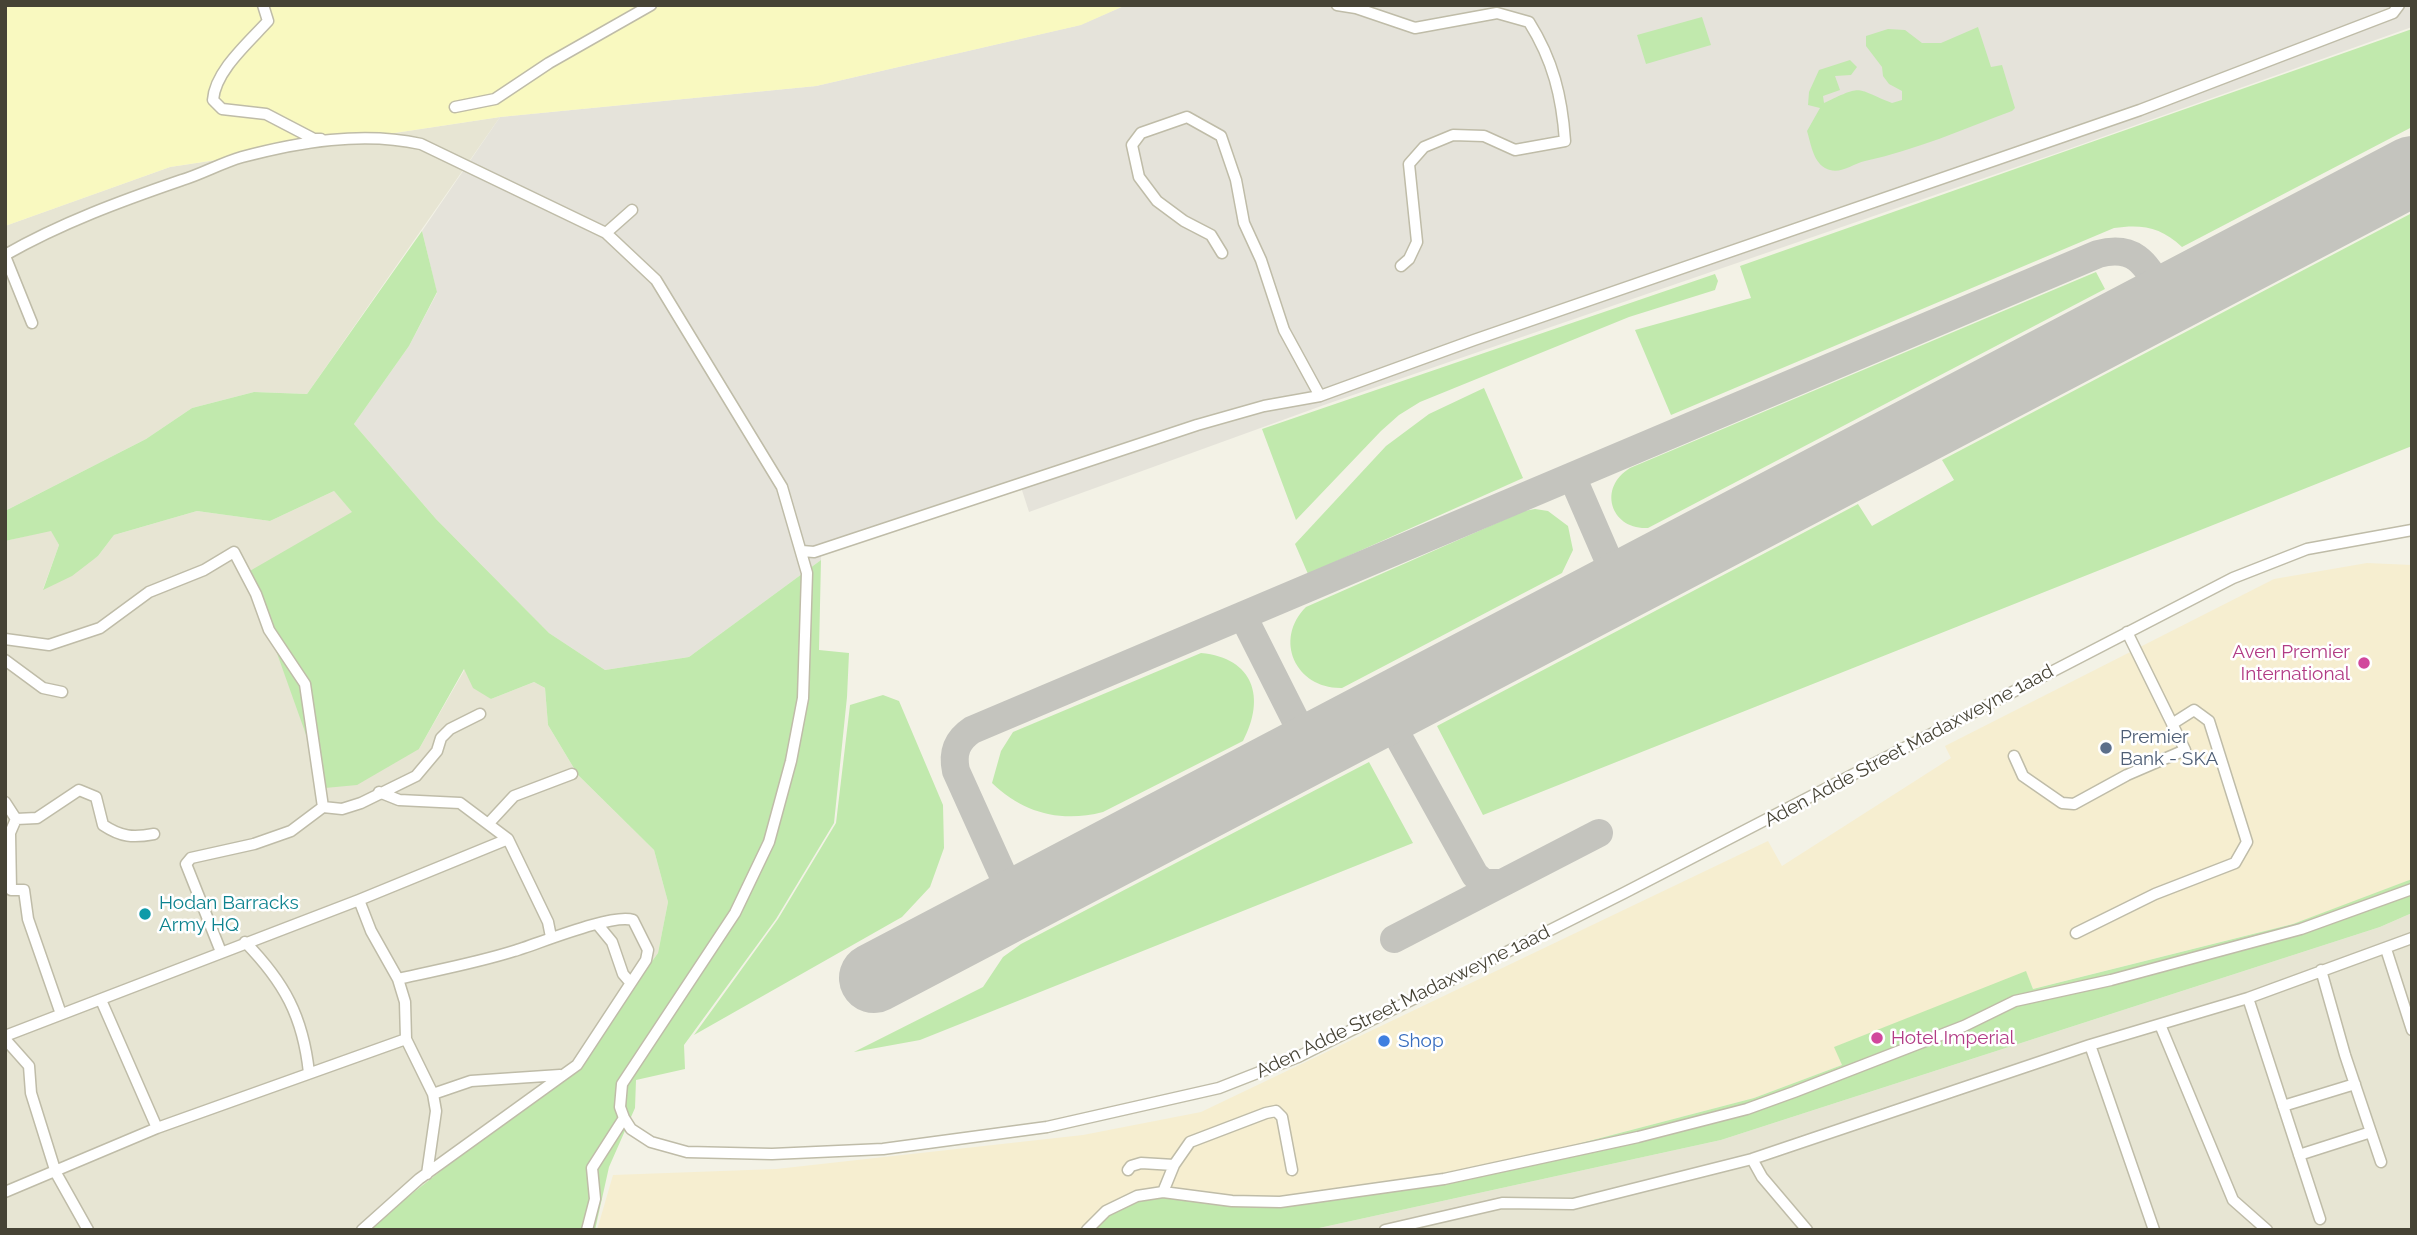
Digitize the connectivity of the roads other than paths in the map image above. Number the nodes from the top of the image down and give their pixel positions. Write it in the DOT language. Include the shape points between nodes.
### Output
graph roads {
  1 [pos="263,5"];
  2 [pos="651,5"];
  3 [pos="1337,5"];
  4 [pos="2399,5"];
  5 [pos="455,107"];
  6 [pos="331,140"];
  7 [pos="632,210"];
  8 [pos="606,233"];
  9 [pos="1222,253"];
  10 [pos="5,255"];
  11 [pos="1401,266"];
  12 [pos="32,323"];
  13 [pos="1320,396"];
  14 [pos="2412,530"];
  15 [pos="802,551"];
  16 [pos="2127,632"];
  17 [pos="5,639"];
  18 [pos="5,660"];
  19 [pos="62,692"];
  20 [pos="480,713"];
  21 [pos="2172,724"];
  22 [pos="2014,756"];
  23 [pos="572,774"];
  24 [pos="379,792"];
  25 [pos="5,802"];
  26 [pos="323,807"];
  27 [pos="16,819"];
  28 [pos="489,823"];
  29 [pos="154,834"];
  30 [pos="508,839"];
  31 [pos="2412,888"];
  32 [pos="359,901"];
  33 [pos="598,925"];
  34 [pos="2076,933"];
  35 [pos="551,937"];
  36 [pos="2412,938"];
  37 [pos="245,942"];
  38 [pos="2386,949"];
  39 [pos="221,952"];
  40 [pos="2321,970"];
  41 [pos="398,979"];
  42 [pos="629,981"];
  43 [pos="2248,998"];
  44 [pos="101,1000"];
  45 [pos="61,1014"];
  46 [pos="2161,1027"];
  47 [pos="2412,1030"];
  48 [pos="5,1037"];
  49 [pos="406,1039"];
  50 [pos="2090,1045"];
  51 [pos="309,1073"];
  52 [pos="560,1075"];
  53 [pos="2355,1083"];
  54 [pos="433,1094"];
  55 [pos="2283,1106"];
  56 [pos="624,1118"];
  57 [pos="157,1128"];
  58 [pos="2371,1132"];
  59 [pos="2299,1155"];
  60 [pos="1752,1159"];
  61 [pos="2381,1161"];
  62 [pos="1174,1165"];
  63 [pos="1128,1170"];
  64 [pos="1292,1170"];
  65 [pos="56,1173"];
  66 [pos="427,1174"];
  67 [pos="5,1192"];
  68 [pos="1163,1192"];
  69 [pos="2320,1219"];
  70 [pos="88,1230"];
  71 [pos="362,1230"];
  72 [pos="587,1230"];
  73 [pos="1087,1230"];
  74 [pos="1385,1230"];
  75 [pos="1807,1230"];
  76 [pos="2154,1230"];
  77 [pos="2267,1230"];
  1 -- 6 [label="street" via="268,21 220,78 213,100 222,109 266,114 314,139"];
  2 -- 5 [label="street" via="495,99"];
  3 -- 11 [label="street" via="1415,28 1497,13 1529,22 1545,48 1562,99 1565,141 1515,150 1483,136 1453,135 1424,147 1409,164 1417,242"];
  4 -- 13 [label="street" via="2393,13 2140,110"];
  6 -- 8 [label="street" via="388,137 421,144"];
  6 -- 10 [label="street" via="240,158 136,195"];
  7 -- 8 [label="street"];
  8 -- 15 [label="street" via="656,280 724,389 782,487"];
  9 -- 13 [label="street" via="1211,235 1157,201 1139,177 1132,145 1141,133 1187,117 1221,136 1244,223 1284,330"];
  10 -- 12 [label="street"];
  13 -- 15 [label="street" via="1197,425 826,549"];
  14 -- 16 [label="street, Aden Adde Street Madaxweyne 1aad" via="2342,541 2270,561"];
  15 -- 56 [label="street" via="807,573 803,698 792,761 769,842 735,913 628,1071 620,1094"];
  16 -- 21 [label="street"];
  16 -- 56 [label="street, Aden Adde Street Madaxweyne 1aad" via="1349,1032 1219,1088 1047,1127 883,1150 687,1152 641,1137"];
  17 -- 26 [label="street" via="49,645 100,628 149,592 204,570 234,552 269,629 305,684"];
  18 -- 19 [label="street" via="43,688"];
  20 -- 24 [label="street" via="450,729 416,776"];
  21 -- 22 [label="street" via="2185,750 2127,775 2078,804 2062,803 2023,776"];
  21 -- 34 [label="street" via="2194,710 2209,721 2247,842 2235,863 2155,894"];
  23 -- 28 [label="street" via="514,796"];
  24 -- 26 [label="street" via="342,809"];
  24 -- 28 [label="street" via="399,800 460,803"];
  25 -- 27 [label="street"];
  26 -- 39 [label="street" via="291,831 191,858 186,864"];
  27 -- 29 [label="street" via="37,818 79,790 96,796 103,825 113,832 134,838"];
  27 -- 45 [label="street" via="10,833 11,890 24,890 28,919"];
  28 -- 30 [label="street"];
  30 -- 32 [label="street"];
  30 -- 35 [label="street"];
  31 -- 68 [label="street" via="2301,929 2111,980 2015,1000 1964,1026 1794,1093 1638,1137 1444,1179 1280,1202"];
  32 -- 37 [label="street"];
  32 -- 41 [label="street"];
  33 -- 35 [label="street"];
  33 -- 42 [label="street" via="612,942"];
  33 -- 42 [label="street" via="633,920 645,939 646,960"];
  35 -- 41 [label="street" via="517,951"];
  36 -- 38 [label="street"];
  37 -- 39 [label="street"];
  37 -- 51 [label="street" via="274,972 290,1000 307,1049"];
  38 -- 40 [label="street"];
  38 -- 47 [label="street"];
  39 -- 44 [label="street"];
  40 -- 43 [label="street"];
  40 -- 53 [label="street"];
  41 -- 49 [label="street" via="405,1002"];
  42 -- 52 [label="street" via="576,1065"];
  43 -- 46 [label="street"];
  43 -- 55 [label="street"];
  44 -- 45 [label="street"];
  44 -- 57 [label="street"];
  45 -- 48 [label="street"];
  46 -- 50 [label="street"];
  46 -- 77 [label="street" via="2234,1200"];
  48 -- 65 [label="street" via="29,1066 31,1093"];
  49 -- 51 [label="street"];
  49 -- 54 [label="street"];
  50 -- 60 [label="street"];
  50 -- 76 [label="street"];
  51 -- 57 [label="street"];
  52 -- 54 [label="street" via="471,1081"];
  52 -- 66 [label="street"];
  53 -- 55 [label="street"];
  53 -- 58 [label="street"];
  54 -- 66 [label="street" via="436,1111"];
  55 -- 59 [label="street"];
  56 -- 72 [label="street" via="592,1168 596,1199"];
  57 -- 65 [label="street"];
  58 -- 59 [label="street"];
  58 -- 61 [label="street"];
  59 -- 69 [label="street"];
  60 -- 74 [label="street" via="1573,1204 1502,1203"];
  60 -- 75 [label="street"];
  62 -- 63 [label="street" via="1141,1163"];
  62 -- 64 [label="street" via="1190,1142 1276,1111 1282,1117"];
  62 -- 68 [label="street"];
  65 -- 67 [label="street"];
  65 -- 70 [label="street"];
  66 -- 71 [label="street"];
  68 -- 73 [label="street" via="1138,1196 1106,1210"];
}
